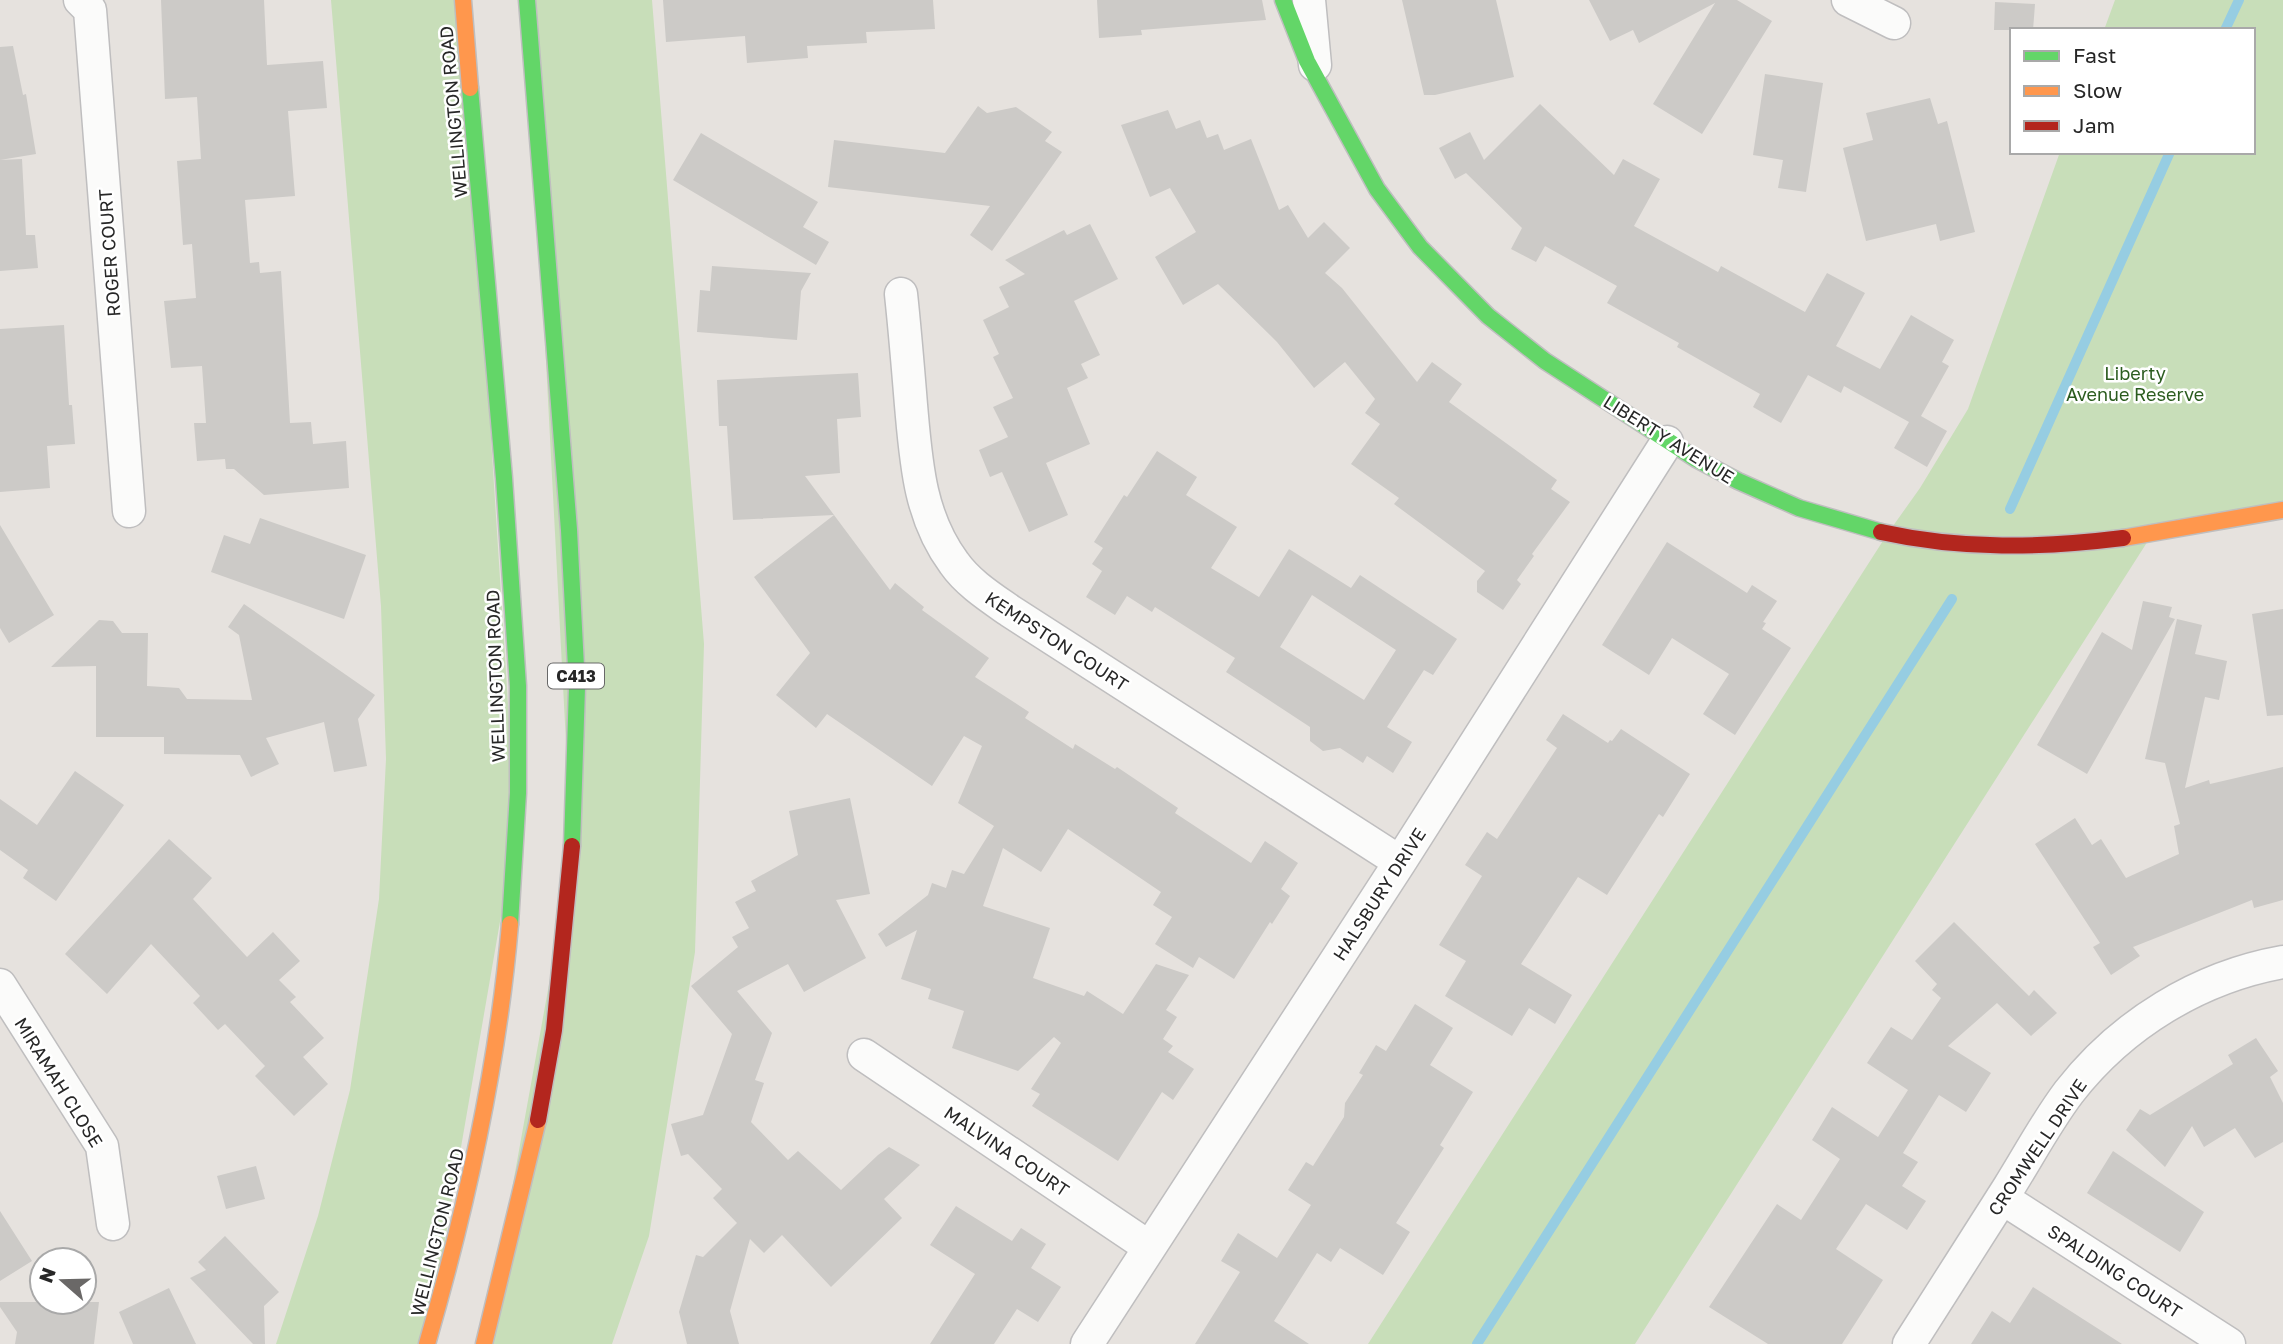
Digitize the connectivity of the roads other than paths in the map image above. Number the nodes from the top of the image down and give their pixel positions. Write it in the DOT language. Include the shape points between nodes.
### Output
graph roads {
  1 [pos="80,0"];
  2 [pos="463,0"];
  3 [pos="527,0"];
  4 [pos="1283,0"];
  5 [pos="1309,0"];
  6 [pos="1848,0"];
  7 [pos="1894,23"];
  8 [pos="1317,81"];
  9 [pos="901,293"];
  10 [pos="1667,442"];
  11 [pos="2283,510"];
  12 [pos="129,511"];
  13 [pos="1400,862"];
  14 [pos="2283,962"];
  15 [pos="0,985"];
  16 [pos="864,1055"];
  17 [pos="2002,1198"];
  18 [pos="113,1224"];
  19 [pos="1149,1247"];
  20 [pos="427,1344"];
  21 [pos="484,1344"];
  22 [pos="1087,1344"];
  23 [pos="1909,1344"];
  24 [pos="2229,1344"];
  1 -- 12 [label="street, ROGER COURT" via="90,10"];
  2 -- 20 [label="main road, WELLINGTON ROAD" via="505,477 519,712 517,816 510,944 495,1063 470,1194"];
  3 -- 21 [label="main road, C413" via="569,530 577,687 572,844 552,1043 533,1147"];
  4 -- 8 [label="main road, LIBERTY AVENUE"];
  5 -- 8 [label="street, LIBERTY AVENUE"];
  6 -- 7 [label="street"];
  8 -- 10 [label="main road, LIBERTY AVENUE" via="1378,189 1455,285 1507,333"];
  9 -- 13 [label="street, KEMPSTON COURT" via="918,473 937,537 955,565 1010,611"];
  10 -- 11 [label="main road, LIBERTY AVENUE" via="1748,487 1822,515 1888,533 1965,545 2097,543"];
  10 -- 13 [label="street, HALSBURY DRIVE"];
  13 -- 19 [label="street, HALSBURY DRIVE"];
  14 -- 17 [label="street, CROMWELL DRIVE" via="2232,974 2199,988 2120,1038 2069,1093"];
  15 -- 18 [label="street, MIRAMAH CLOSE" via="102,1146"];
  16 -- 19 [label="street, MALVINA COURT"];
  17 -- 23 [label="street, CROMWELL DRIVE"];
  17 -- 24 [label="street, SPALDING COURT"];
  19 -- 22 [label="street, HALSBURY DRIVE"];
}
